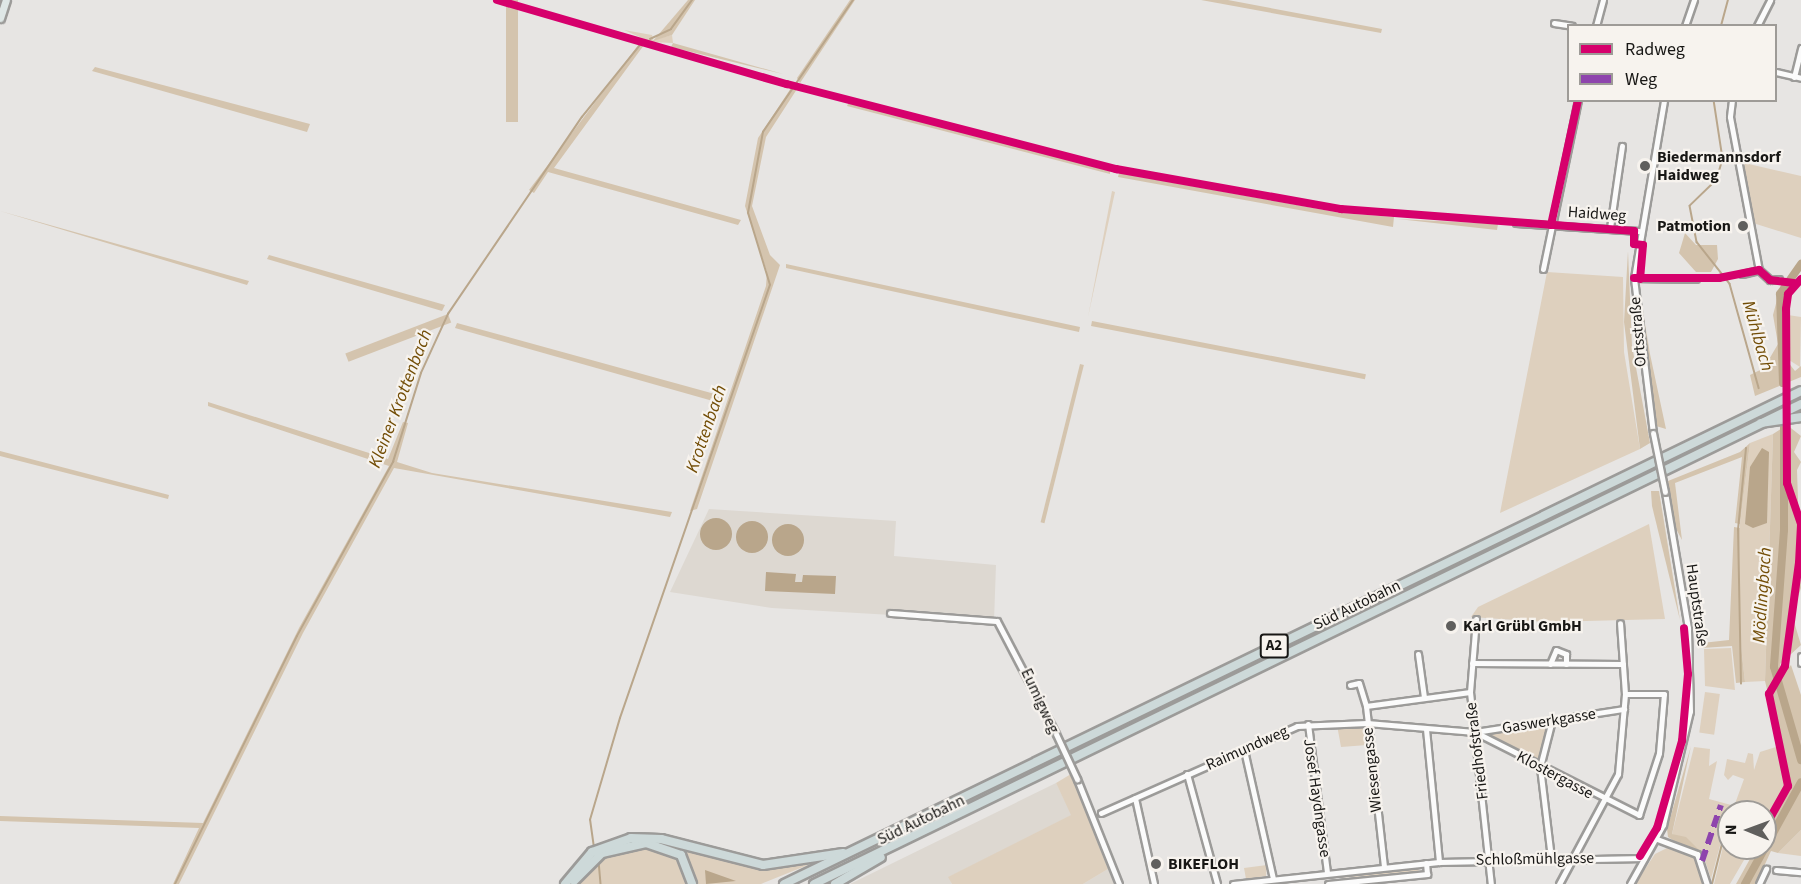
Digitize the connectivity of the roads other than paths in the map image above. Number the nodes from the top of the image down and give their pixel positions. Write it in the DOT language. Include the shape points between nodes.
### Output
graph roads {
  1 [pos="6,0"];
  2 [pos="1603,0"];
  3 [pos="1694,0"];
  4 [pos="1770,0"];
  5 [pos="0,18"];
  6 [pos="1554,23"];
  7 [pos="1597,24"];
  8 [pos="1686,24"];
  9 [pos="1758,24"];
  10 [pos="1567,25"];
  11 [pos="1801,48"];
  12 [pos="1777,72"];
  13 [pos="1798,77"];
  14 [pos="1578,102"];
  15 [pos="1664,102"];
  16 [pos="1732,102"];
  17 [pos="1622,146"];
  18 [pos="1516,223"];
  19 [pos="1551,225"];
  20 [pos="1610,228"];
  21 [pos="1639,231"];
  22 [pos="1543,269"];
  23 [pos="1759,270"];
  24 [pos="1742,274"];
  25 [pos="1634,278"];
  26 [pos="1696,279"];
  27 [pos="1779,279"];
  28 [pos="1801,391"];
  29 [pos="1801,405"];
  30 [pos="1801,417"];
  31 [pos="1760,423"];
  32 [pos="1665,492"];
  33 [pos="890,613"];
  34 [pos="1476,619"];
  35 [pos="1620,623"];
  36 [pos="1417,655"];
  37 [pos="1801,656"];
  38 [pos="1472,663"];
  39 [pos="1801,663"];
  40 [pos="1550,664"];
  41 [pos="1566,664"];
  42 [pos="1623,664"];
  43 [pos="1350,685"];
  44 [pos="1470,692"];
  45 [pos="1625,694"];
  46 [pos="1424,697"];
  47 [pos="1366,706"];
  48 [pos="1624,709"];
  49 [pos="1552,720"];
  50 [pos="1367,723"];
  51 [pos="1308,724"];
  52 [pos="1426,729"];
  53 [pos="1475,732"];
  54 [pos="1244,750"];
  55 [pos="1540,767"];
  56 [pos="1187,774"];
  57 [pos="1136,798"];
  58 [pos="1605,800"];
  59 [pos="1101,813"];
  60 [pos="1657,839"];
  61 [pos="897,846"];
  62 [pos="861,849"];
  63 [pos="601,851"];
  64 [pos="1551,858"];
  65 [pos="1573,858"];
  66 [pos="1644,858"];
  67 [pos="588,860"];
  68 [pos="1490,860"];
  69 [pos="1439,862"];
  70 [pos="1426,863"];
  71 [pos="1384,867"];
  72 [pos="1766,869"];
  73 [pos="1776,870"];
  74 [pos="1327,872"];
  75 [pos="1801,872"];
  76 [pos="1280,876"];
  77 [pos="1273,879"];
  78 [pos="565,884"];
  79 [pos="572,884"];
  80 [pos="692,884"];
  81 [pos="784,884"];
  82 [pos="814,884"];
  83 [pos="835,884"];
  84 [pos="1119,884"];
  85 [pos="1154,884"];
  86 [pos="1217,884"];
  87 [pos="1233,884"];
  88 [pos="1281,884"];
  89 [pos="1328,884"];
  90 [pos="1491,884"];
  91 [pos="1559,884"];
  92 [pos="1630,884"];
  93 [pos="1707,884"];
  94 [pos="1760,884"];
  1 -- 5 [label="main road"];
  2 -- 7 [label="street"];
  3 -- 8 [label="street"];
  4 -- 9 [label="street"];
  6 -- 10 [label="street"];
  11 -- 13 [label="street"];
  12 -- 13 [label="street"];
  14 -- 19 [label="street"];
  15 -- 21 [label="street, Ortsstraße"];
  16 -- 23 [label="street" via="1730,117"];
  17 -- 20 [label="street"];
  18 -- 19 [label="street, Haidweg"];
  19 -- 20 [label="street, Haidweg"];
  19 -- 22 [label="street"];
  20 -- 21 [label="street, Haidweg"];
  21 -- 25 [label="street, Ortsstraße"];
  23 -- 24 [label="street"];
  23 -- 27 [label="street" via="1770,280"];
  25 -- 26 [label="street"];
  25 -- 32 [label="street, Ortsstraße, bridge" via="1637,336"];
  28 -- 62 [label="highway, Süd Autobahn / A2"];
  29 -- 31 [label="highway, Süd Autobahn / A2"];
  30 -- 31 [label="highway"];
  31 -- 61 [label="highway, Süd Autobahn / A2"];
  32 -- 60 [label="street, Hauptstraße" via="1692,673 1682,760"];
  33 -- 84 [label="street, Eumigweg, bridge" via="997,621 1077,779"];
  34 -- 38 [label="street, Friedhofstraße"];
  35 -- 42 [label="street"];
  36 -- 46 [label="street"];
  37 -- 39 [label="street"];
  38 -- 40 [label="street"];
  38 -- 44 [label="street, Friedhofstraße"];
  40 -- 41 [label="street"];
  40 -- 41 [label="street" via="1556,650 1566,654"];
  41 -- 42 [label="street"];
  42 -- 45 [label="street"];
  43 -- 47 [label="street, Wiesengasse" via="1359,683"];
  44 -- 46 [label="street"];
  44 -- 53 [label="street, Friedhofstraße"];
  45 -- 48 [label="street"];
  45 -- 58 [label="street, Klostergasse" via="1664,694 1659,753 1640,815"];
  46 -- 47 [label="street"];
  47 -- 50 [label="street, Wiesengasse"];
  48 -- 49 [label="street, Gaswerkgasse"];
  48 -- 58 [label="street" via="1618,774"];
  49 -- 53 [label="street, Gaswerkgasse"];
  49 -- 55 [label="street"];
  50 -- 51 [label="street, Raimundweg"];
  50 -- 52 [label="street, Raimundweg"];
  50 -- 71 [label="street, Wiesengasse"];
  51 -- 54 [label="street, Raimundweg"];
  51 -- 74 [label="street, Josef Haydngasse"];
  52 -- 53 [label="street, Raimundweg"];
  52 -- 69 [label="street"];
  53 -- 55 [label="street, Klostergasse"];
  53 -- 68 [label="street, Friedhofstraße"];
  54 -- 56 [label="street, Raimundweg"];
  54 -- 77 [label="street"];
  55 -- 58 [label="street, Klostergasse"];
  55 -- 64 [label="street"];
  56 -- 57 [label="street, Raimundweg"];
  56 -- 86 [label="street"];
  57 -- 59 [label="street, Raimundweg"];
  57 -- 85 [label="street"];
  58 -- 65 [label="street"];
  60 -- 66 [label="street, Hauptstraße"];
  60 -- 93 [label="street" via="1697,854"];
  61 -- 82 [label="highway, Süd Autobahn / A2"];
  61 -- 83 [label="highway"];
  62 -- 63 [label="highway" via="763,865 646,837"];
  62 -- 81 [label="highway, Süd Autobahn / A2"];
  63 -- 67 [label="highway"];
  63 -- 80 [label="highway" via="632,843 670,848 687,864"];
  64 -- 65 [label="street, Schloßmühlgasse"];
  64 -- 68 [label="street, Schloßmühlgasse"];
  65 -- 66 [label="street, Schloßmühlgasse"];
  65 -- 91 [label="street"];
  66 -- 92 [label="street, Hauptstraße"];
  67 -- 78 [label="highway"];
  67 -- 79 [label="highway"];
  68 -- 69 [label="street, Schloßmühlgasse"];
  68 -- 90 [label="street, Friedhofstraße"];
  69 -- 70 [label="street, Schloßmühlgasse"];
  70 -- 71 [label="street, Schloßmühlgasse"];
  70 -- 89 [label="street, Schloßmühlgasse" via="1426,874"];
  71 -- 74 [label="street, Schloßmühlgasse"];
  72 -- 94 [label="street"];
  73 -- 75 [label="street"];
  74 -- 76 [label="street, Schloßmühlgasse"];
  76 -- 77 [label="street, Schloßmühlgasse"];
  76 -- 88 [label="street"];
  77 -- 87 [label="street, Schloßmühlgasse"];
}
